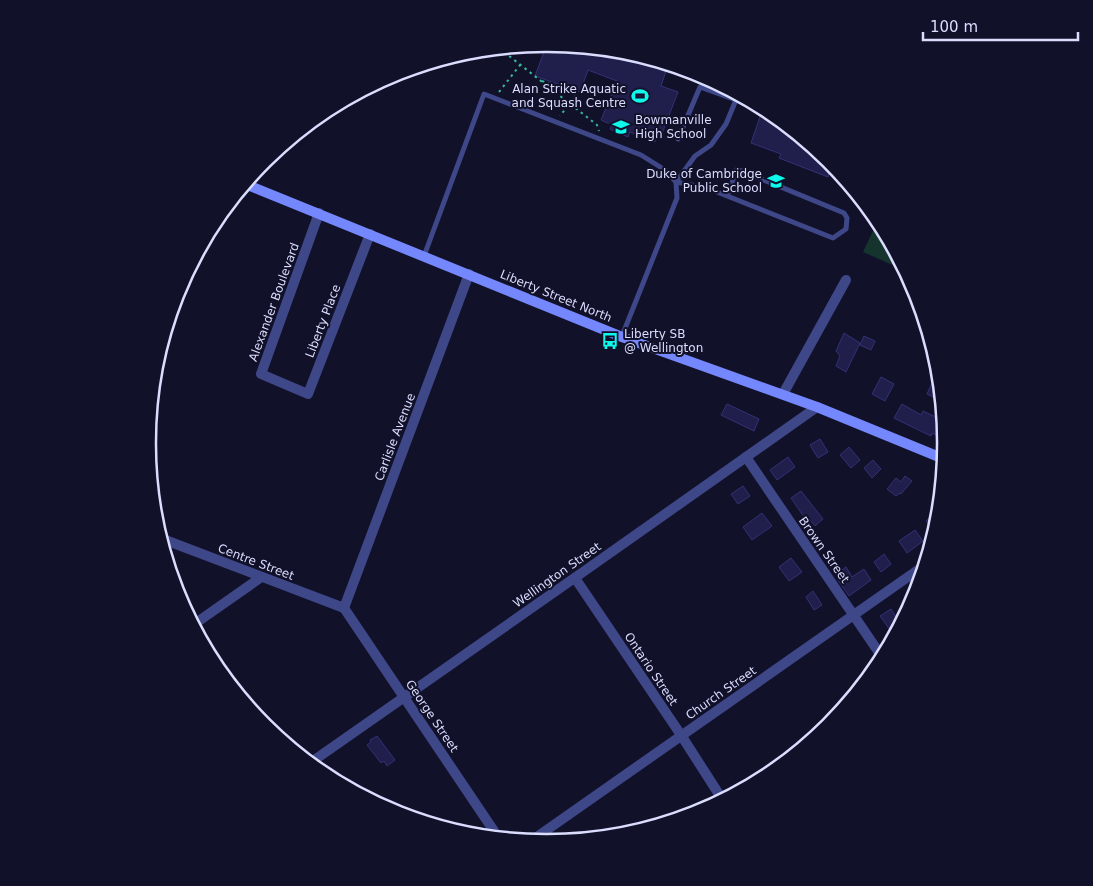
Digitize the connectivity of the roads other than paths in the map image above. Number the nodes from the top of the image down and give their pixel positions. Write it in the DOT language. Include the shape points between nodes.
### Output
graph roads {
  1 [pos="715,91"];
  2 [pos="735,101"];
  3 [pos="678,139"];
  4 [pos="676,182"];
  5 [pos="252,187"];
  6 [pos="727,196"];
  7 [pos="319,213"];
  8 [pos="370,234"];
  9 [pos="424,256"];
  10 [pos="469,274"];
  11 [pos="846,280"];
  12 [pos="622,337"];
  13 [pos="285,386"];
  14 [pos="783,394"];
  15 [pos="818,406"];
  16 [pos="937,456"];
  17 [pos="746,457"];
  18 [pos="168,541"];
  19 [pos="915,572"];
  20 [pos="260,578"];
  21 [pos="575,578"];
  22 [pos="344,608"];
  23 [pos="854,615"];
  24 [pos="199,621"];
  25 [pos="877,650"];
  26 [pos="404,697"];
  27 [pos="681,735"];
  28 [pos="317,758"];
  29 [pos="718,794"];
  30 [pos="492,829"];
  31 [pos="541,834"];
  1 -- 3 [label="lane" via="700,87"];
  2 -- 4 [label="lane" via="726,124 711,145 695,156"];
  4 -- 6 [label="lane"];
  4 -- 9 [label="lane" via="665,170 641,155 484,94"];
  4 -- 12 [label="lane" via="677,198"];
  5 -- 7 [label="main road, Liberty Street North"];
  6 -- 6 [label="lane" via="833,238 846,229 844,213 737,169"];
  7 -- 8 [label="main road, Liberty Street North"];
  7 -- 13 [label="street, Alexander Boulevard" via="261,374"];
  8 -- 9 [label="main road, Liberty Street North"];
  8 -- 13 [label="street, Liberty Place" via="308,394"];
  9 -- 10 [label="main road, Liberty Street North"];
  10 -- 12 [label="main road, Liberty Street North"];
  10 -- 22 [label="street, Carlisle Avenue"];
  11 -- 14 [label="street"];
  12 -- 14 [label="main road, Liberty Street North"];
  14 -- 15 [label="main road, Liberty Street North"];
  15 -- 16 [label="main road, Liberty Street North"];
  15 -- 17 [label="street, Wellington Street"];
  17 -- 21 [label="street, Wellington Street"];
  17 -- 23 [label="street, Brown Street"];
  18 -- 20 [label="street, Centre Street"];
  19 -- 23 [label="street, Church Street"];
  20 -- 22 [label="street, Centre Street"];
  20 -- 24 [label="street"];
  21 -- 26 [label="street, Wellington Street"];
  21 -- 27 [label="street, Ontario Street"];
  22 -- 26 [label="street, George Street"];
  23 -- 25 [label="street, Brown Street"];
  23 -- 27 [label="street, Church Street"];
  26 -- 28 [label="street, Wellington Street"];
  26 -- 30 [label="street, George Street"];
  27 -- 29 [label="street, Ontario Street"];
  27 -- 31 [label="street, Church Street"];
}
